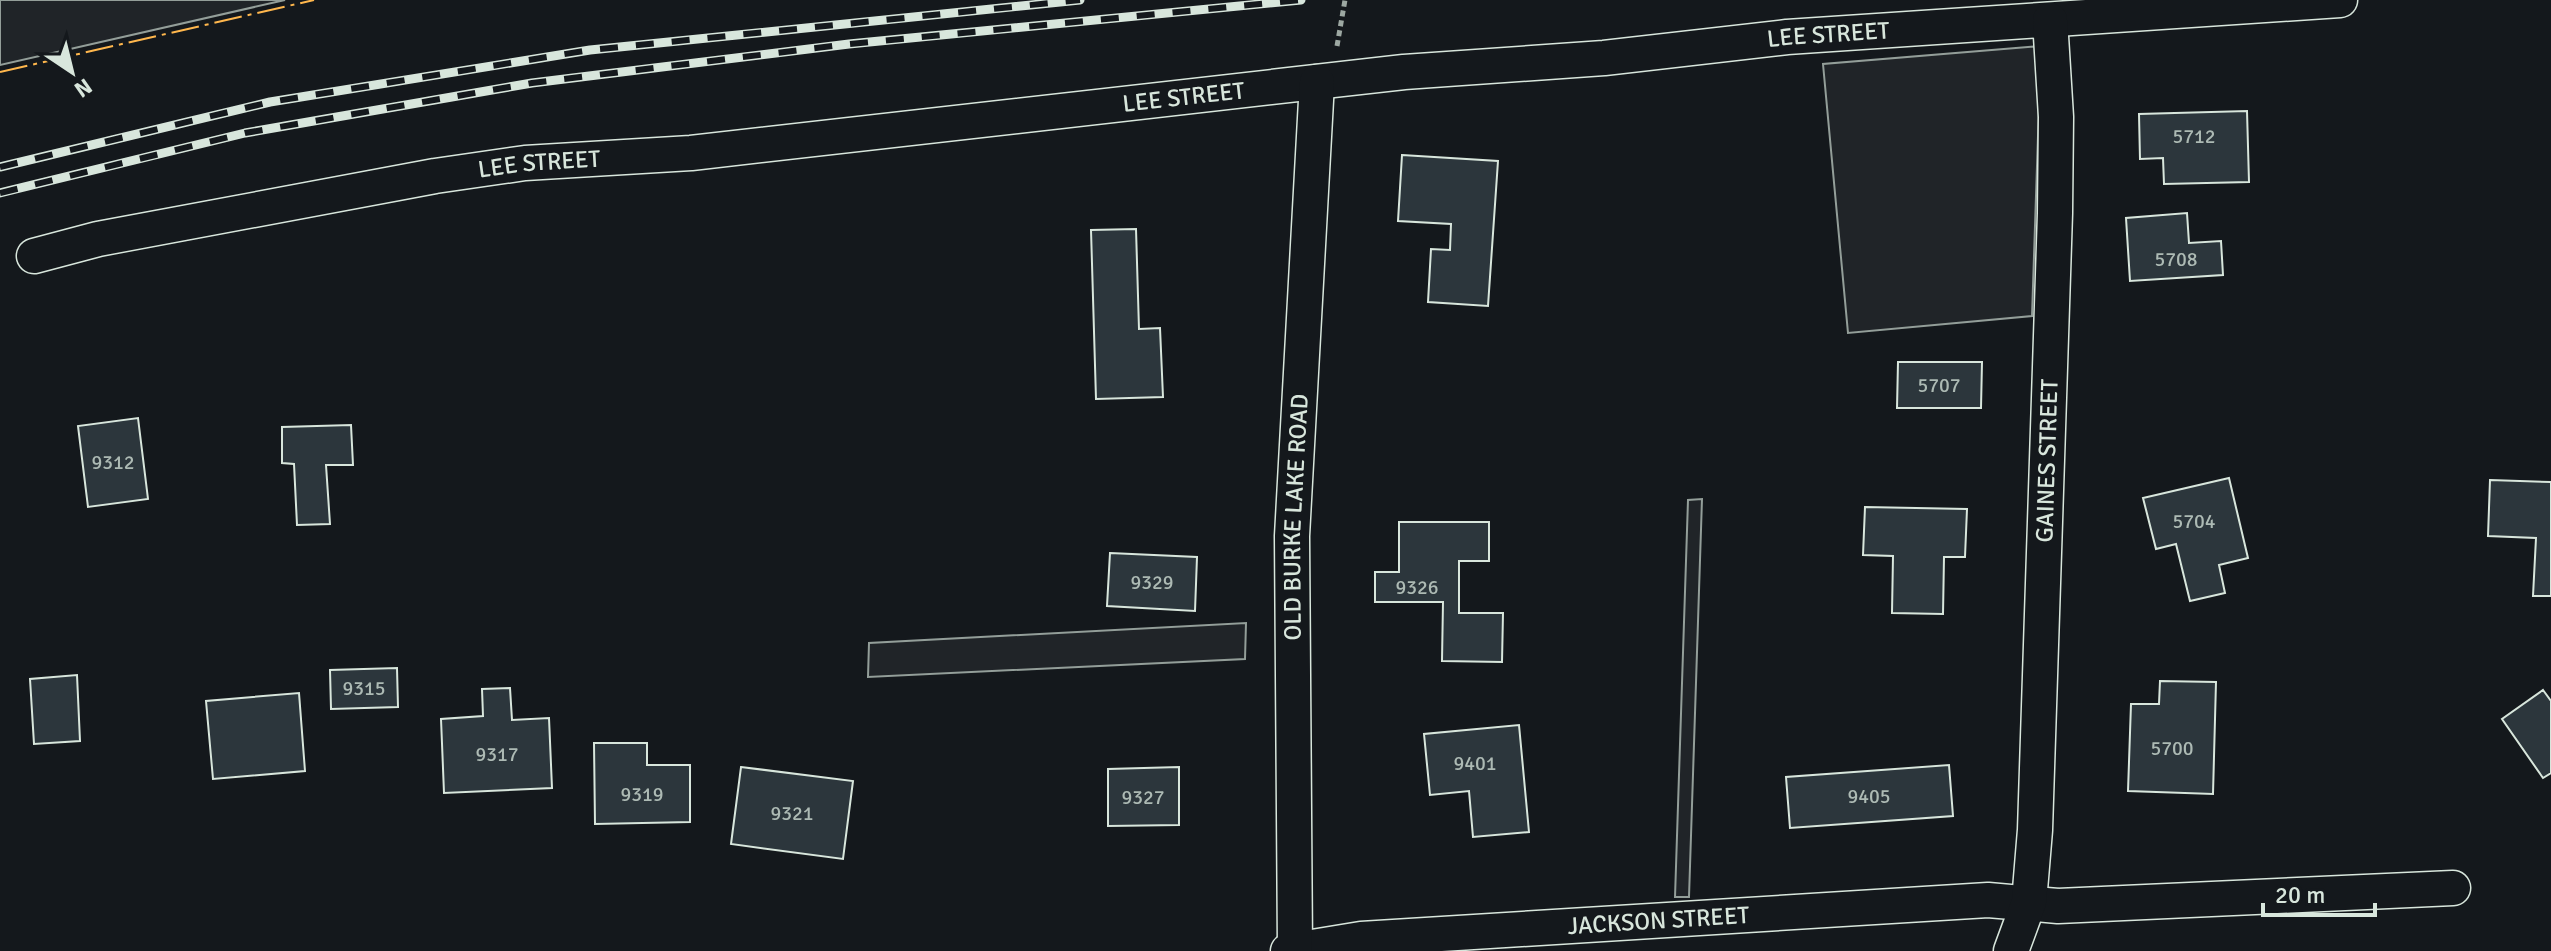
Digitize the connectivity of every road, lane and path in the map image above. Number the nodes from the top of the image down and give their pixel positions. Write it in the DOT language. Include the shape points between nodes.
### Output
graph roads {
  1 [pos="1345,0"];
  2 [pos="2340,0"];
  3 [pos="2050,20"];
  4 [pos="1326,81"];
  5 [pos="34,256"];
  6 [pos="2453,888"];
  7 [pos="2029,902"];
  8 [pos="1292,950"];
  9 [pos="2011,951"];
  1 -- 4 [label="path"];
  2 -- 3 [label="street, LEE STREET"];
  3 -- 4 [label="street, LEE STREET" via="1787,37"];
  3 -- 7 [label="street, GAINES STREET" via="2055,213"];
  4 -- 5 [label="street, LEE STREET" via="691,153 525,163 98,239"];
  4 -- 8 [label="street, OLD BURKE LAKE ROAD" via="1292,536"];
  6 -- 7 [label="street" via="2058,906"];
  7 -- 8 [label="street, JACKSON STREET" via="1988,900 1361,939"];
  7 -- 9 [label="street, GAINES STREET"];
}
